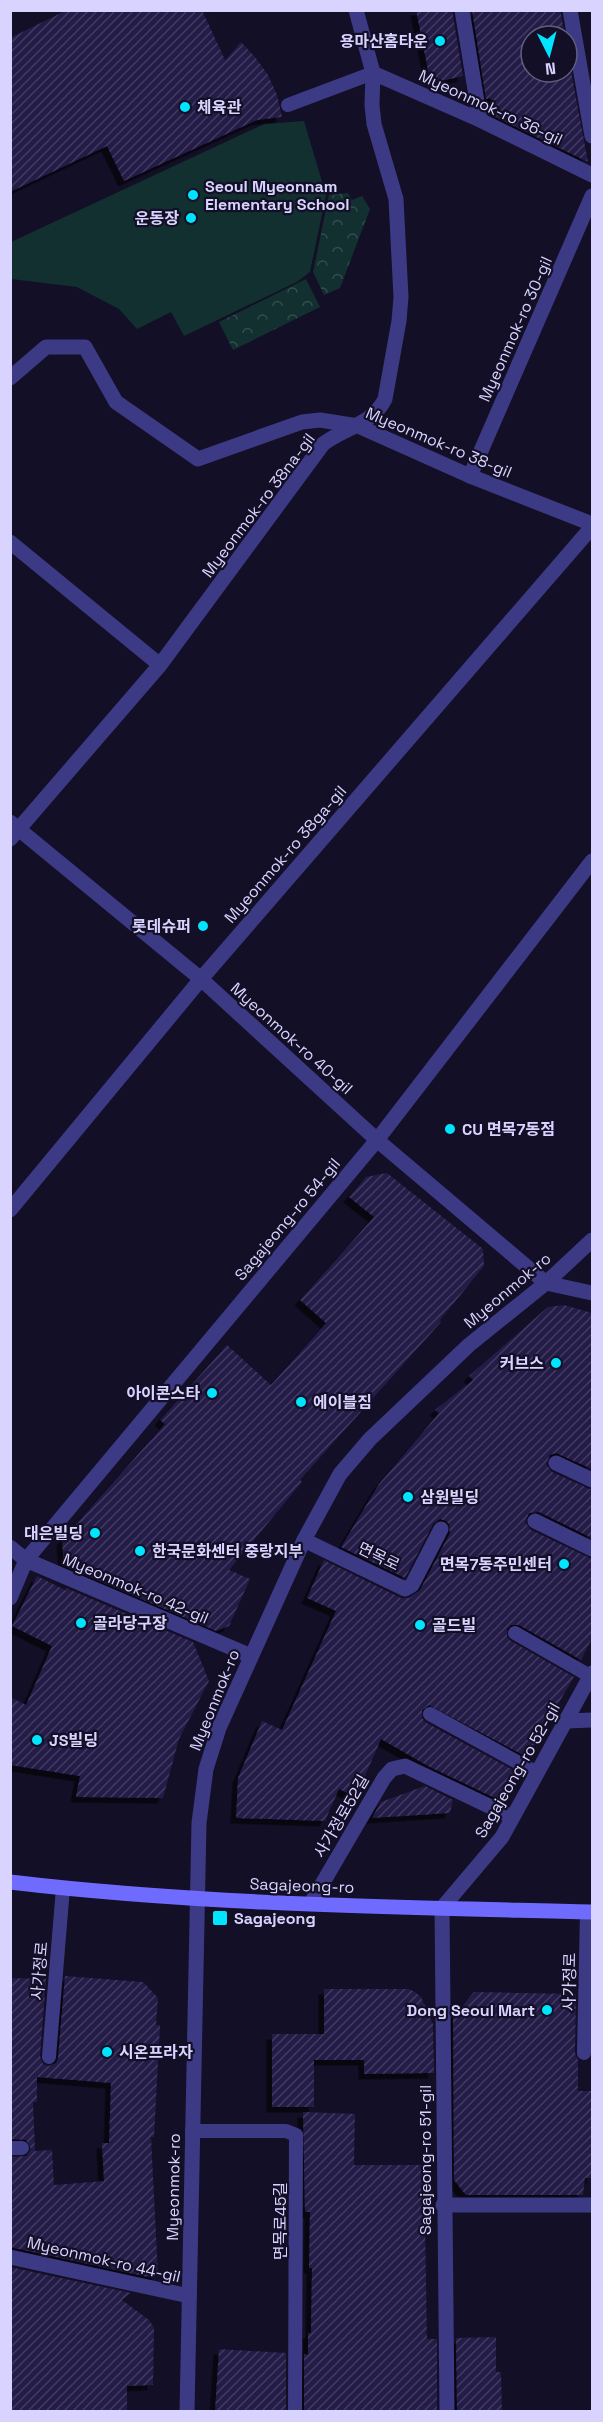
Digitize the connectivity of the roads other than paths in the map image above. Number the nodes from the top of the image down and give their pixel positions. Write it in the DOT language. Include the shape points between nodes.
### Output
graph roads {
  1 [pos="356,10"];
  2 [pos="462,10"];
  3 [pos="570,10"];
  4 [pos="373,73"];
  5 [pos="288,105"];
  6 [pos="480,120"];
  7 [pos="592,136"];
  8 [pos="592,175"];
  9 [pos="592,196"];
  10 [pos="10,378"];
  11 [pos="358,426"];
  12 [pos="470,476"];
  13 [pos="592,525"];
  14 [pos="10,542"];
  15 [pos="160,665"];
  16 [pos="13,830"];
  17 [pos="592,861"];
  18 [pos="201,979"];
  19 [pos="376,1140"];
  20 [pos="10,1210"];
  21 [pos="592,1240"];
  22 [pos="546,1283"];
  23 [pos="592,1293"];
  24 [pos="556,1463"];
  25 [pos="592,1480"];
  26 [pos="535,1521"];
  27 [pos="441,1529"];
  28 [pos="304,1540"];
  29 [pos="10,1547"];
  30 [pos="592,1549"];
  31 [pos="26,1560"];
  32 [pos="10,1598"];
  33 [pos="515,1633"];
  34 [pos="251,1656"];
  35 [pos="592,1675"];
  36 [pos="430,1714"];
  37 [pos="592,1720"];
  38 [pos="567,1721"];
  39 [pos="537,1773"];
  40 [pos="512,1817"];
  41 [pos="10,1882"];
  42 [pos="63,1888"];
  43 [pos="197,1900"];
  44 [pos="311,1903"];
  45 [pos="442,1908"];
  46 [pos="590,1912"];
  47 [pos="584,2053"];
  48 [pos="49,2057"];
  49 [pos="192,2131"];
  50 [pos="443,2205"];
  51 [pos="592,2205"];
  52 [pos="10,2257"];
  53 [pos="189,2296"];
  54 [pos="187,2412"];
  55 [pos="295,2412"];
  56 [pos="447,2412"];
  1 -- 4 [label="street, Myeonmok-ro 38na-gil"];
  2 -- 6 [label="street"];
  3 -- 7 [label="street"];
  4 -- 5 [label="lane"];
  4 -- 6 [label="street, Myeonmok-ro 36-gil"];
  4 -- 11 [label="street, Myeonmok-ro 38na-gil" via="374,124 396,199 401,297 385,399"];
  6 -- 8 [label="street, Myeonmok-ro 36-gil"];
  9 -- 12 [label="street, Myeonmok-ro 30-gil"];
  10 -- 11 [label="street, Myeonmok-ro 38-gil" via="46,347 85,347 116,402 198,459 302,422 320,420"];
  11 -- 12 [label="street, Myeonmok-ro 38-gil"];
  11 -- 15 [label="street, Myeonmok-ro 38na-gil" via="323,444"];
  12 -- 13 [label="street, Myeonmok-ro 38-gil"];
  13 -- 18 [label="street, Myeonmok-ro 38ga-gil"];
  14 -- 15 [label="street"];
  15 -- 16 [label="street, Myeonmok-ro 38na-gil"];
  16 -- 18 [label="street, Myeonmok-ro 40-gil"];
  17 -- 19 [label="street, Sagajeong-ro 54-gil"];
  18 -- 19 [label="street, Myeonmok-ro 40-gil"];
  18 -- 20 [label="street, Myeonmok-ro 38ga-gil"];
  19 -- 22 [label="street, Myeonmok-ro 40-gil"];
  19 -- 31 [label="street, Sagajeong-ro 54-gil"];
  21 -- 22 [label="street, Myeonmok-ro"];
  22 -- 23 [label="street"];
  22 -- 28 [label="street, Myeonmok-ro" via="470,1346 370,1439 340,1474"];
  24 -- 25 [label="street"];
  26 -- 30 [label="street"];
  27 -- 28 [label="street, 면목로" via="412,1585 405,1589"];
  28 -- 34 [label="street, Myeonmok-ro"];
  29 -- 31 [label="street, Myeonmok-ro 42-gil"];
  31 -- 32 [label="street, Sagajeong-ro 54-gil"];
  31 -- 34 [label="street, Myeonmok-ro 42-gil"];
  33 -- 35 [label="lane"];
  34 -- 43 [label="street, Myeonmok-ro" via="219,1728 206,1770 199,1823"];
  35 -- 38 [label="street, Sagajeong-ro 52-gil"];
  36 -- 39 [label="lane"];
  37 -- 38 [label="street"];
  38 -- 39 [label="street, Sagajeong-ro 52-gil"];
  39 -- 40 [label="street, Sagajeong-ro 52-gil"];
  40 -- 44 [label="street, 사가정로52길" via="405,1766 397,1766 384,1778"];
  40 -- 45 [label="street, Sagajeong-ro 52-gil" via="502,1837"];
  41 -- 42 [label="main road, Sagajeong-ro"];
  42 -- 43 [label="main road, Sagajeong-ro"];
  42 -- 48 [label="lane, 사가정로"];
  43 -- 44 [label="main road, Sagajeong-ro"];
  43 -- 49 [label="street, Myeonmok-ro"];
  44 -- 45 [label="main road, Sagajeong-ro"];
  45 -- 46 [label="main road, Sagajeong-ro"];
  45 -- 50 [label="street, Sagajeong-ro 51-gil"];
  46 -- 47 [label="lane, 사가정로"];
  49 -- 53 [label="street, Myeonmok-ro"];
  49 -- 55 [label="lane, 면목로45길" via="296,2135"];
  50 -- 51 [label="street"];
  50 -- 56 [label="street, Sagajeong-ro 51-gil"];
  52 -- 53 [label="street, Myeonmok-ro 44-gil"];
  53 -- 54 [label="street, Myeonmok-ro"];
}
